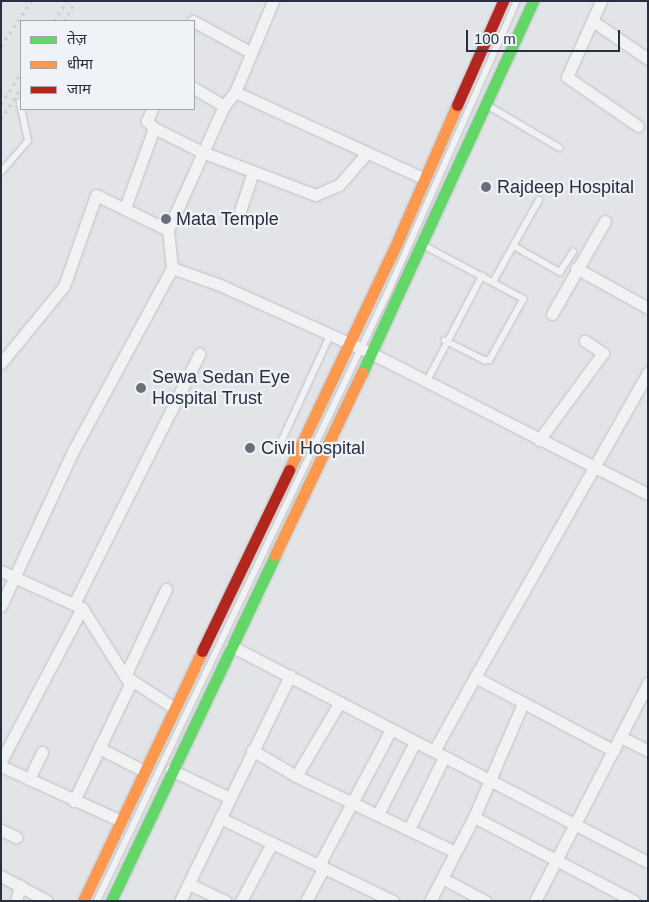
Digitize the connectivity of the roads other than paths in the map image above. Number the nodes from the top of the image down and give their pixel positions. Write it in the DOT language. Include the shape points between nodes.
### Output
graph roads {
  1 [pos="273,1"];
  2 [pos="503,1"];
  3 [pos="517,1"];
  4 [pos="533,1"];
  5 [pos="602,1"];
  6 [pos="195,22"];
  7 [pos="594,22"];
  8 [pos="250,52"];
  9 [pos="648,59"];
  10 [pos="195,89"];
  11 [pos="234,92"];
  12 [pos="485,104"];
  13 [pos="224,106"];
  14 [pos="21,110"];
  15 [pos="152,110"];
  16 [pos="638,126"];
  17 [pos="154,128"];
  18 [pos="560,148"];
  19 [pos="202,152"];
  20 [pos="366,154"];
  21 [pos="1,172"];
  22 [pos="253,172"];
  23 [pos="425,178"];
  24 [pos="539,200"];
  25 [pos="124,208"];
  26 [pos="238,217"];
  27 [pos="605,221"];
  28 [pos="168,230"];
  29 [pos="423,245"];
  30 [pos="514,246"];
  31 [pos="573,252"];
  32 [pos="172,268"];
  33 [pos="576,268"];
  34 [pos="482,276"];
  35 [pos="493,282"];
  36 [pos="648,308"];
  37 [pos="552,314"];
  38 [pos="330,336"];
  39 [pos="445,341"];
  40 [pos="585,341"];
  41 [pos="348,344"];
  42 [pos="366,351"];
  43 [pos="199,354"];
  44 [pos="1,363"];
  45 [pos="648,372"];
  46 [pos="426,382"];
  47 [pos="539,440"];
  48 [pos="277,451"];
  49 [pos="592,466"];
  50 [pos="648,494"];
  51 [pos="1,570"];
  52 [pos="15,579"];
  53 [pos="166,590"];
  54 [pos="1,606"];
  55 [pos="78,606"];
  56 [pos="231,646"];
  57 [pos="290,675"];
  58 [pos="125,676"];
  59 [pos="475,677"];
  60 [pos="648,683"];
  61 [pos="340,702"];
  62 [pos="523,703"];
  63 [pos="174,708"];
  64 [pos="391,730"];
  65 [pos="621,737"];
  66 [pos="415,742"];
  67 [pos="99,748"];
  68 [pos="252,750"];
  69 [pos="614,751"];
  70 [pos="648,751"];
  71 [pos="42,752"];
  72 [pos="439,754"];
  73 [pos="1,761"];
  74 [pos="1,766"];
  75 [pos="172,770"];
  76 [pos="144,771"];
  77 [pos="296,776"];
  78 [pos="29,779"];
  79 [pos="491,781"];
  80 [pos="230,798"];
  81 [pos="74,801"];
  82 [pos="353,801"];
  83 [pos="378,814"];
  84 [pos="474,817"];
  85 [pos="220,818"];
  86 [pos="121,820"];
  87 [pos="576,826"];
  88 [pos="409,829"];
  89 [pos="1,830"];
  90 [pos="16,837"];
  91 [pos="272,843"];
  92 [pos="455,852"];
  93 [pos="556,857"];
  94 [pos="648,862"];
  95 [pos="322,867"];
  96 [pos="1,876"];
  97 [pos="442,878"];
  98 [pos="189,884"];
  99 [pos="20,886"];
  100 [pos="540,899"];
  101 [pos="16,901"];
  102 [pos="47,901"];
  103 [pos="83,901"];
  104 [pos="97,901"];
  105 [pos="111,901"];
  106 [pos="180,901"];
  107 [pos="225,901"];
  108 [pos="241,901"];
  109 [pos="306,901"];
  110 [pos="392,901"];
  111 [pos="430,901"];
  112 [pos="485,901"];
  113 [pos="634,901"];
  1 -- 8 [label="street"];
  2 -- 23 [label="main road"];
  3 -- 42 [label="lane"];
  4 -- 12 [label="main road"];
  5 -- 7 [label="street"];
  6 -- 8 [label="street"];
  7 -- 9 [label="street"];
  7 -- 16 [label="street" via="567,76"];
  8 -- 11 [label="street"];
  10 -- 13 [label="street"];
  11 -- 13 [label="street"];
  11 -- 20 [label="street"];
  12 -- 18 [label="lane"];
  12 -- 29 [label="main road"];
  13 -- 19 [label="street"];
  14 -- 21 [label="lane" via="28,141"];
  15 -- 17 [label="street" via="147,121"];
  17 -- 19 [label="street"];
  17 -- 25 [label="street"];
  19 -- 22 [label="street"];
  19 -- 28 [label="street"];
  20 -- 22 [label="street" via="339,185 315,195"];
  20 -- 23 [label="street"];
  22 -- 26 [label="street"];
  23 -- 41 [label="main road"];
  24 -- 30 [label="lane"];
  25 -- 28 [label="street"];
  25 -- 44 [label="street" via="96,195 64,286"];
  27 -- 33 [label="street"];
  28 -- 32 [label="street"];
  29 -- 34 [label="lane"];
  29 -- 42 [label="main road"];
  30 -- 31 [label="lane" via="560,272"];
  30 -- 35 [label="lane"];
  32 -- 38 [label="street" via="220,285"];
  32 -- 52 [label="street" via="72,452"];
  33 -- 36 [label="street"];
  33 -- 37 [label="street"];
  34 -- 35 [label="lane"];
  34 -- 39 [label="lane"];
  35 -- 39 [label="lane" via="524,299 493,356 485,361"];
  38 -- 41 [label="street"];
  38 -- 48 [label="lane"];
  39 -- 46 [label="lane"];
  40 -- 47 [label="street" via="603,354"];
  41 -- 42 [label="street"];
  41 -- 63 [label="main road"];
  42 -- 46 [label="street"];
  42 -- 56 [label="main road"];
  42 -- 104 [label="lane"];
  43 -- 55 [label="street"];
  45 -- 49 [label="street"];
  46 -- 47 [label="street"];
  47 -- 49 [label="street"];
  49 -- 50 [label="street"];
  49 -- 59 [label="street"];
  51 -- 52 [label="street"];
  52 -- 54 [label="street"];
  52 -- 55 [label="street"];
  53 -- 58 [label="street"];
  55 -- 58 [label="street"];
  55 -- 73 [label="street"];
  56 -- 57 [label="street"];
  56 -- 75 [label="main road"];
  57 -- 61 [label="street"];
  57 -- 68 [label="street"];
  58 -- 63 [label="street"];
  58 -- 67 [label="street" via="130,684"];
  59 -- 62 [label="street"];
  59 -- 72 [label="street"];
  60 -- 65 [label="street"];
  61 -- 64 [label="street"];
  61 -- 77 [label="street"];
  62 -- 69 [label="street"];
  62 -- 79 [label="street"];
  63 -- 76 [label="main road"];
  64 -- 66 [label="street"];
  64 -- 82 [label="street"];
  65 -- 69 [label="street"];
  65 -- 70 [label="street"];
  66 -- 72 [label="street"];
  66 -- 83 [label="street"];
  67 -- 76 [label="street"];
  67 -- 81 [label="street"];
  68 -- 77 [label="street"];
  68 -- 80 [label="street"];
  69 -- 87 [label="street"];
  71 -- 78 [label="street"];
  72 -- 79 [label="street"];
  72 -- 88 [label="street"];
  74 -- 78 [label="street"];
  75 -- 80 [label="street"];
  75 -- 105 [label="main road"];
  76 -- 86 [label="main road"];
  77 -- 82 [label="street"];
  78 -- 81 [label="street"];
  79 -- 84 [label="street"];
  79 -- 87 [label="street"];
  80 -- 85 [label="street"];
  81 -- 86 [label="street"];
  82 -- 83 [label="street"];
  82 -- 95 [label="street" via="322,859"];
  83 -- 88 [label="street"];
  84 -- 92 [label="street"];
  84 -- 93 [label="street"];
  85 -- 91 [label="street"];
  85 -- 98 [label="street"];
  86 -- 103 [label="main road"];
  87 -- 93 [label="street"];
  87 -- 94 [label="street"];
  88 -- 92 [label="street"];
  89 -- 90 [label="street"];
  91 -- 95 [label="street"];
  91 -- 108 [label="street"];
  92 -- 97 [label="street"];
  93 -- 100 [label="street"];
  93 -- 113 [label="street"];
  95 -- 109 [label="street"];
  95 -- 110 [label="street"];
  96 -- 99 [label="street"];
  97 -- 111 [label="street"];
  97 -- 112 [label="street"];
  98 -- 106 [label="street"];
  98 -- 107 [label="street"];
  99 -- 101 [label="street"];
  99 -- 102 [label="street"];
}
